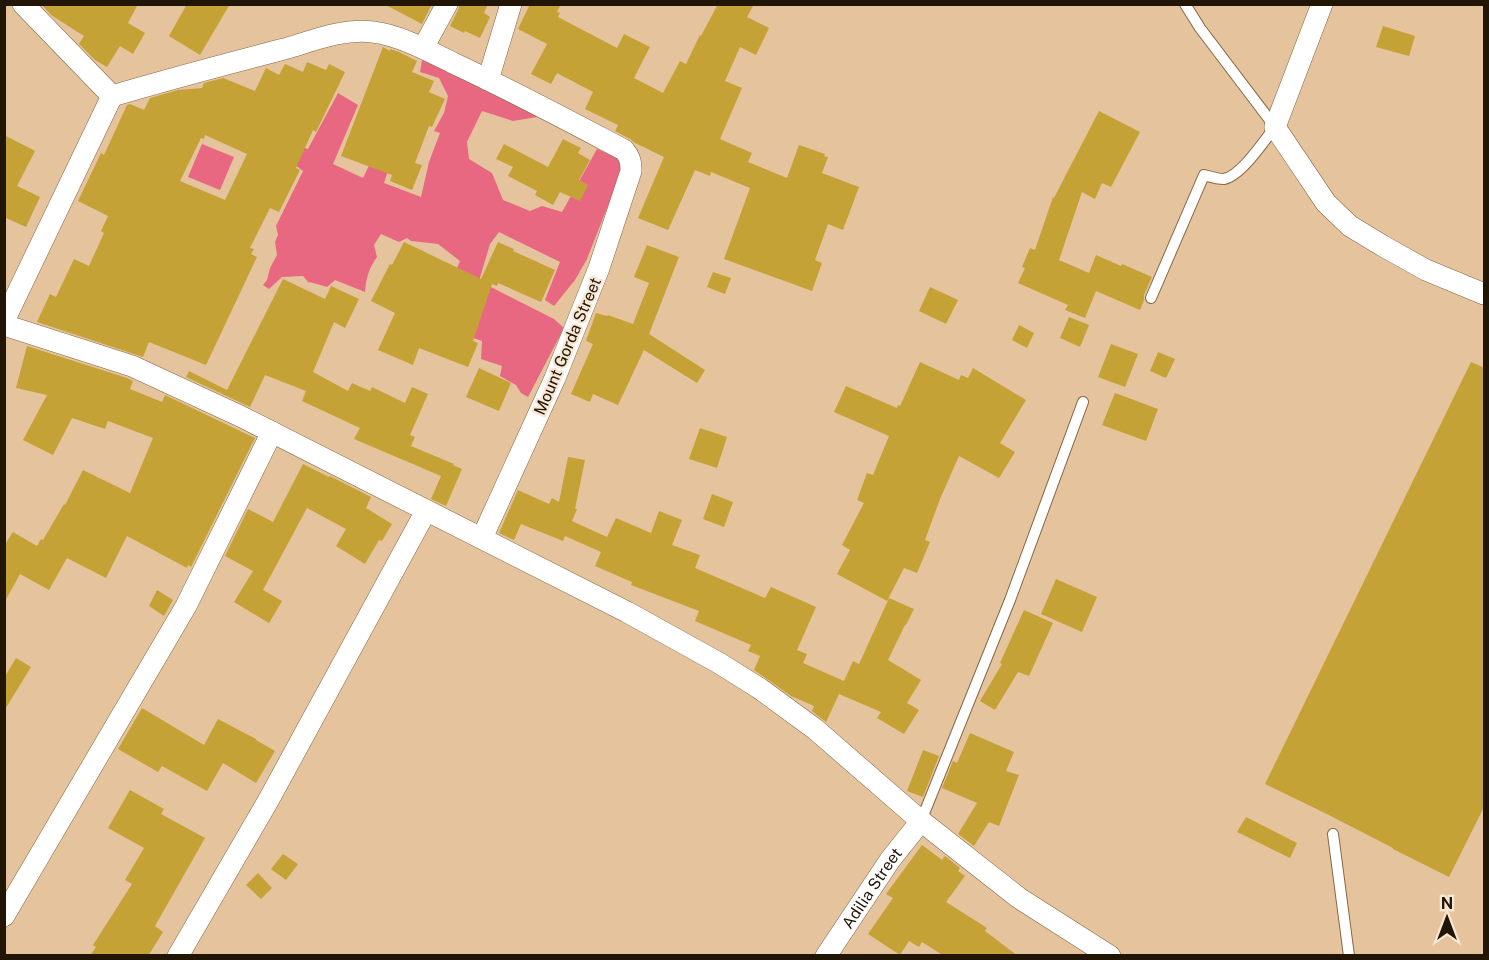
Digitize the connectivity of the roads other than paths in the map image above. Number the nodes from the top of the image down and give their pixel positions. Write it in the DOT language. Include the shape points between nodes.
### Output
graph roads {
  1 [pos="23,4"];
  2 [pos="447,4"];
  3 [pos="511,4"];
  4 [pos="1185,4"];
  5 [pos="1322,4"];
  6 [pos="423,48"];
  7 [pos="488,80"];
  8 [pos="112,96"];
  9 [pos="1275,127"];
  10 [pos="1485,294"];
  11 [pos="1151,298"];
  12 [pos="4,323"];
  13 [pos="1083,402"];
  14 [pos="272,432"];
  15 [pos="426,511"];
  16 [pos="482,538"];
  17 [pos="921,821"];
  18 [pos="1333,834"];
  19 [pos="4,916"];
  20 [pos="178,956"];
  21 [pos="826,956"];
  22 [pos="1110,956"];
  23 [pos="1349,956"];
  1 -- 8 [label="street"];
  2 -- 6 [label="street"];
  3 -- 7 [label="street"];
  4 -- 9 [label="lane"];
  5 -- 9 [label="street"];
  6 -- 7 [label="street"];
  6 -- 8 [label="street" via="387,34 331,35"];
  7 -- 16 [label="street, Mount Gorda Street" via="624,150 631,171 599,268 555,378"];
  8 -- 12 [label="street"];
  9 -- 10 [label="street" via="1326,203 1350,226 1426,270"];
  9 -- 11 [label="lane" via="1234,174 1226,178 1204,175"];
  12 -- 14 [label="street" via="132,366"];
  13 -- 17 [label="lane" via="1010,600"];
  14 -- 15 [label="street"];
  14 -- 19 [label="street" via="186,606"];
  15 -- 16 [label="street"];
  15 -- 20 [label="street" via="268,801"];
  16 -- 17 [label="street" via="627,612 759,688 815,729"];
  17 -- 21 [label="street, Adilia Street"];
  17 -- 22 [label="street" via="1019,898"];
  18 -- 23 [label="lane"];
}
